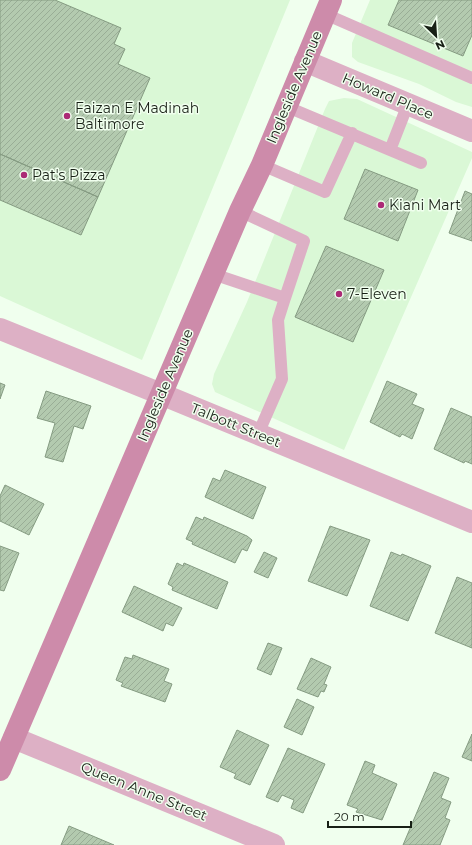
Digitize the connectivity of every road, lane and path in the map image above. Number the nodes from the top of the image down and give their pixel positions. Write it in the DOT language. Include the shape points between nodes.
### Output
graph roads {
  1 [pos="328,7"];
  2 [pos="305,61"];
  3 [pos="472,78"];
  4 [pos="408,104"];
  5 [pos="285,106"];
  6 [pos="472,131"];
  7 [pos="352,133"];
  8 [pos="390,150"];
  9 [pos="421,163"];
  10 [pos="262,165"];
  11 [pos="240,211"];
  12 [pos="213,274"];
  13 [pos="285,298"];
  14 [pos="0,329"];
  15 [pos="161,394"];
  16 [pos="258,434"];
  17 [pos="472,522"];
  18 [pos="14,738"];
  19 [pos="0,770"];
  20 [pos="274,845"];
  1 -- 2 [label="main road, Ingleside Avenue"];
  1 -- 3 [label="lane"];
  2 -- 4 [label="street, Howard Place"];
  2 -- 5 [label="main road, Ingleside Avenue"];
  4 -- 6 [label="street, Howard Place"];
  4 -- 8 [label="lane"];
  5 -- 7 [label="lane"];
  5 -- 10 [label="main road, Ingleside Avenue"];
  7 -- 8 [label="lane"];
  7 -- 10 [label="lane" via="325,192"];
  8 -- 9 [label="lane"];
  10 -- 11 [label="main road, Ingleside Avenue"];
  11 -- 12 [label="main road, Ingleside Avenue"];
  11 -- 13 [label="lane" via="304,242"];
  12 -- 13 [label="lane"];
  12 -- 15 [label="main road, Ingleside Avenue"];
  13 -- 16 [label="lane" via="278,320 282,379"];
  14 -- 15 [label="street, Talbott Street"];
  15 -- 16 [label="street, Talbott Street"];
  15 -- 18 [label="main road, Ingleside Avenue"];
  16 -- 17 [label="street, Talbott Street"];
  18 -- 19 [label="main road, Ingleside Avenue"];
  18 -- 20 [label="street, Queen Anne Street"];
}
